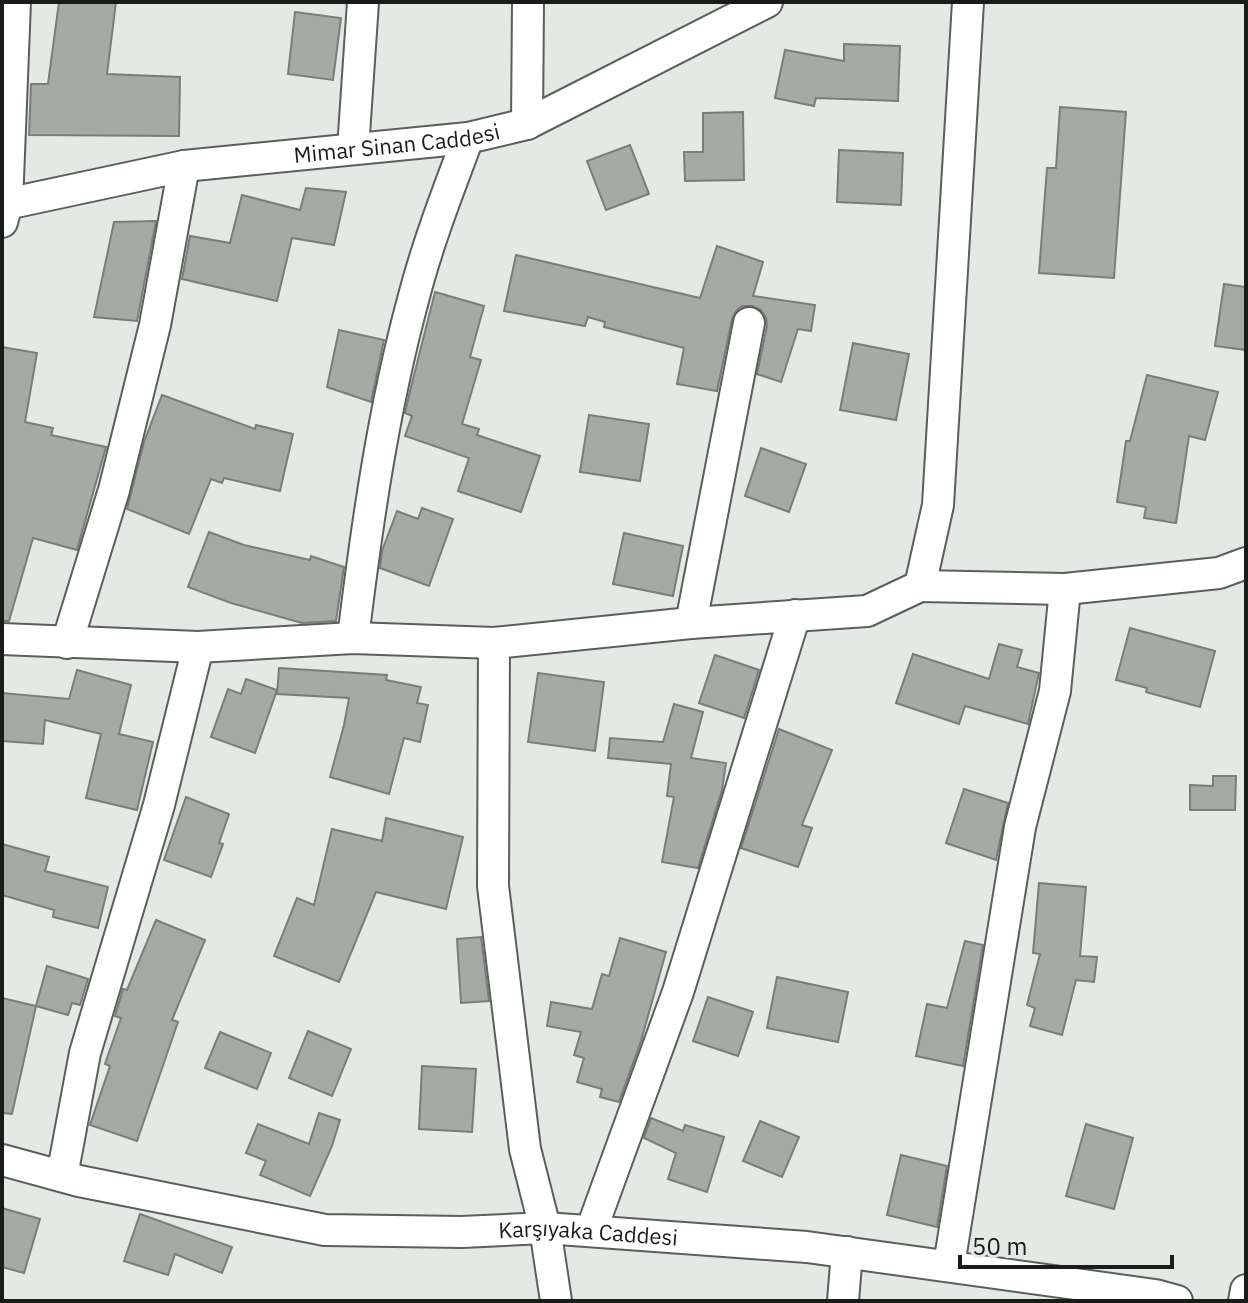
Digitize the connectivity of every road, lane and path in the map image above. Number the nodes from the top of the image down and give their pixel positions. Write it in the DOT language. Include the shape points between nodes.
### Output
graph roads {
  1 [pos="15,2"];
  2 [pos="363,2"];
  3 [pos="528,2"];
  4 [pos="767,2"];
  5 [pos="968,2"];
  6 [pos="527,124"];
  7 [pos="468,138"];
  8 [pos="353,149"];
  9 [pos="184,166"];
  10 [pos="4,210"];
  11 [pos="749,323"];
  12 [pos="1246,563"];
  13 [pos="920,586"];
  14 [pos="1065,589"];
  15 [pos="795,615"];
  16 [pos="691,623"];
  17 [pos="353,638"];
  18 [pos="2,639"];
  19 [pos="67,643"];
  20 [pos="494,643"];
  21 [pos="198,647"];
  22 [pos="2,1160"];
  23 [pos="62,1176"];
  24 [pos="545,1228"];
  25 [pos="591,1231"];
  26 [pos="847,1252"];
  27 [pos="949,1265"];
  28 [pos="1246,1290"];
  29 [pos="556,1301"];
  30 [pos="843,1301"];
  31 [pos="1177,1301"];
  32 [pos="1244,1301"];
  1 -- 10 [label="street"];
  2 -- 8 [label="street"];
  3 -- 6 [label="street"];
  4 -- 6 [label="street, Mimar Sinan Caddesi"];
  5 -- 13 [label="street" via="938,505"];
  6 -- 7 [label="street, Mimar Sinan Caddesi"];
  7 -- 8 [label="street, Mimar Sinan Caddesi"];
  7 -- 17 [label="street" via="413,298 387,405"];
  8 -- 9 [label="street, Mimar Sinan Caddesi"];
  9 -- 10 [label="street, Mimar Sinan Caddesi"];
  9 -- 19 [label="street" via="155,325 114,490"];
  11 -- 16 [label="street"];
  12 -- 14 [label="street" via="1219,573"];
  13 -- 14 [label="street"];
  13 -- 15 [label="street" via="867,611"];
  14 -- 27 [label="street" via="1055,691 1020,827"];
  15 -- 16 [label="street"];
  15 -- 25 [label="street" via="678,992"];
  16 -- 20 [label="street"];
  17 -- 20 [label="street"];
  17 -- 21 [label="street"];
  18 -- 19 [label="street"];
  19 -- 21 [label="street"];
  20 -- 24 [label="street" via="493,886 525,1149"];
  21 -- 23 [label="street" via="159,805 85,1053"];
  22 -- 23 [label="street, Karşıyaka Caddesi"];
  23 -- 24 [label="street, Karşıyaka Caddesi" via="325,1230"];
  24 -- 25 [label="street, Karşıyaka Caddesi"];
  24 -- 29 [label="street"];
  25 -- 26 [label="street, Karşıyaka Caddesi"];
  26 -- 27 [label="street, Karşıyaka Caddesi"];
  26 -- 30 [label="street"];
  27 -- 31 [label="street, Karşıyaka Caddesi"];
  28 -- 32 [label="street"];
}
